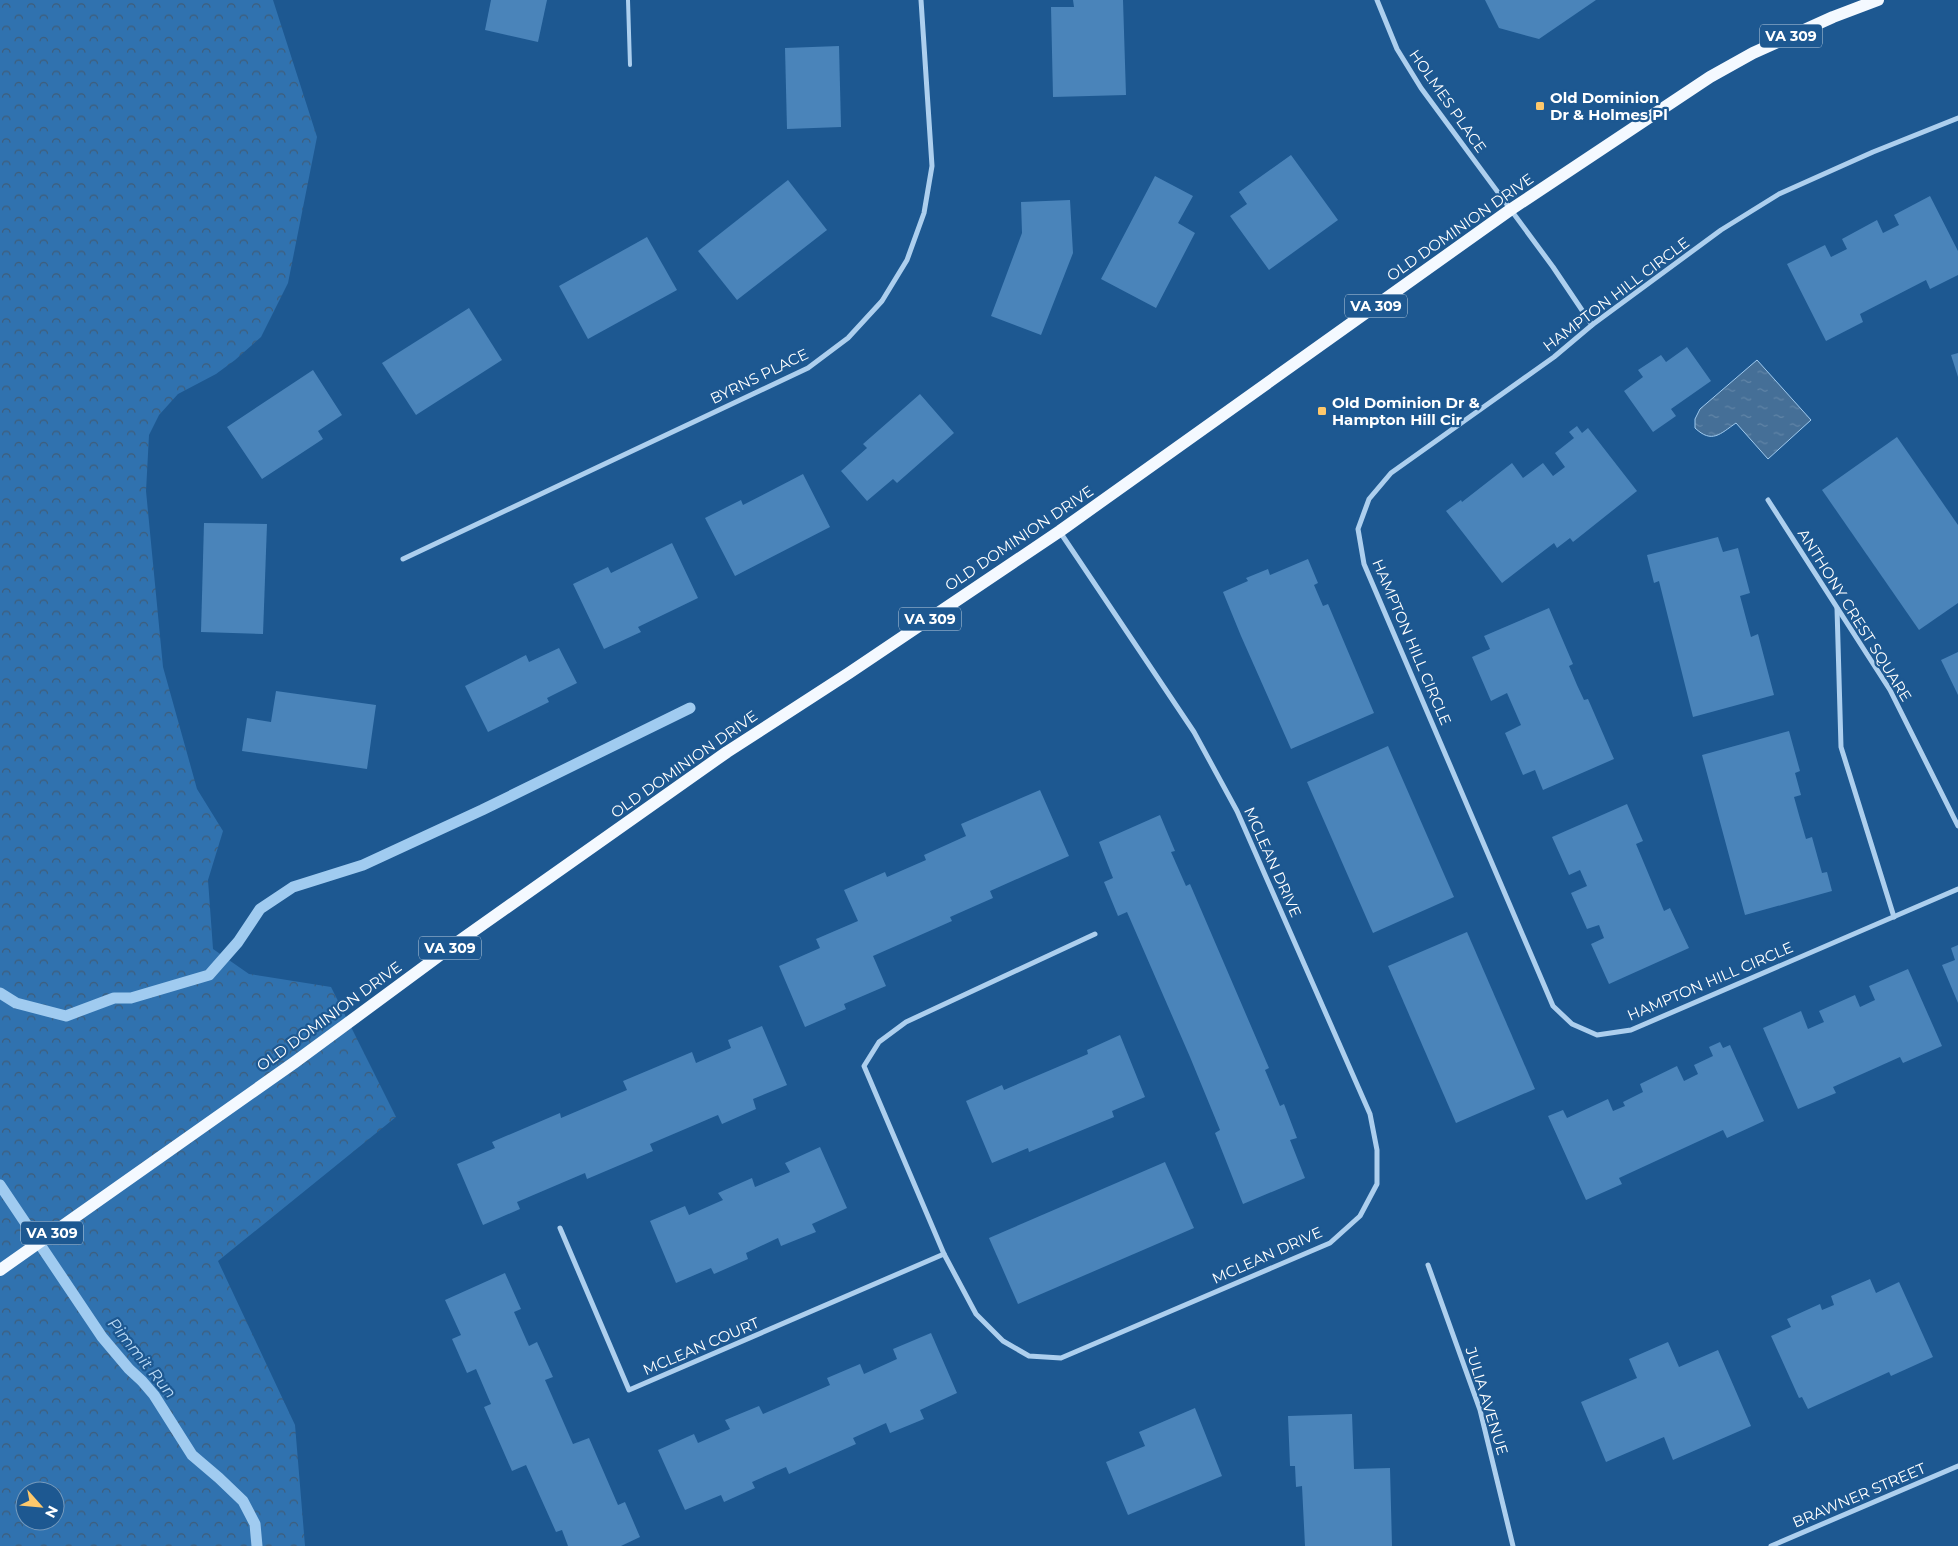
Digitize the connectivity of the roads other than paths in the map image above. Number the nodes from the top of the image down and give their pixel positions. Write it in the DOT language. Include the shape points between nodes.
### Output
graph roads {
  1 [pos="628,0"];
  2 [pos="921,0"];
  3 [pos="1377,0"];
  4 [pos="1878,0"];
  5 [pos="630,64"];
  6 [pos="1958,118"];
  7 [pos="1510,210"];
  8 [pos="1592,325"];
  9 [pos="1768,500"];
  10 [pos="1060,532"];
  11 [pos="403,558"];
  12 [pos="1837,608"];
  13 [pos="1958,826"];
  14 [pos="1958,889"];
  15 [pos="1894,917"];
  16 [pos="1095,934"];
  17 [pos="560,1228"];
  18 [pos="944,1254"];
  19 [pos="1428,1266"];
  20 [pos="0,1270"];
  21 [pos="1958,1466"];
  22 [pos="1513,1546"];
  23 [pos="1771,1546"];
  1 -- 5 [label="lane"];
  2 -- 11 [label="street, BYRNS PLACE" via="932,166 924,214 907,260 882,301 854,332 808,368"];
  3 -- 7 [label="street, HOLMES PLACE" via="1397,49 1421,88"];
  4 -- 7 [label="main road, OLD DOMINION DRIVE / VA 309" via="1753,53 1710,77"];
  6 -- 8 [label="street, HAMPTON HILL CIRCLE" via="1779,194 1721,230"];
  7 -- 8 [label="street, HOLMES PLACE"];
  7 -- 10 [label="main road, OLD DOMINION DRIVE / VA 309"];
  8 -- 15 [label="street, HAMPTON HILL CIRCLE" via="1554,357 1391,473 1369,499 1358,529 1364,564 1553,1006 1572,1024 1597,1035 1630,1030"];
  9 -- 12 [label="street, ANTHONY CREST SQUARE"];
  10 -- 18 [label="street, MCLEAN DRIVE" via="1194,732 1237,811 1370,1114 1377,1150 1377,1184 1360,1216 1330,1243 1061,1358 1029,1356 1003,1340 976,1314"];
  10 -- 20 [label="main road, OLD DOMINION DRIVE / VA 309" via="727,752"];
  12 -- 13 [label="street, ANTHONY CREST SQUARE" via="1890,690"];
  12 -- 15 [label="street" via="1841,747"];
  14 -- 15 [label="street, HAMPTON HILL CIRCLE"];
  16 -- 18 [label="street, MCLEAN DRIVE" via="906,1022 879,1042 864,1066"];
  17 -- 18 [label="street, MCLEAN COURT" via="629,1390"];
  19 -- 22 [label="street, JULIA AVENUE" via="1480,1410"];
  21 -- 23 [label="street, BRAWNER STREET"];
}
